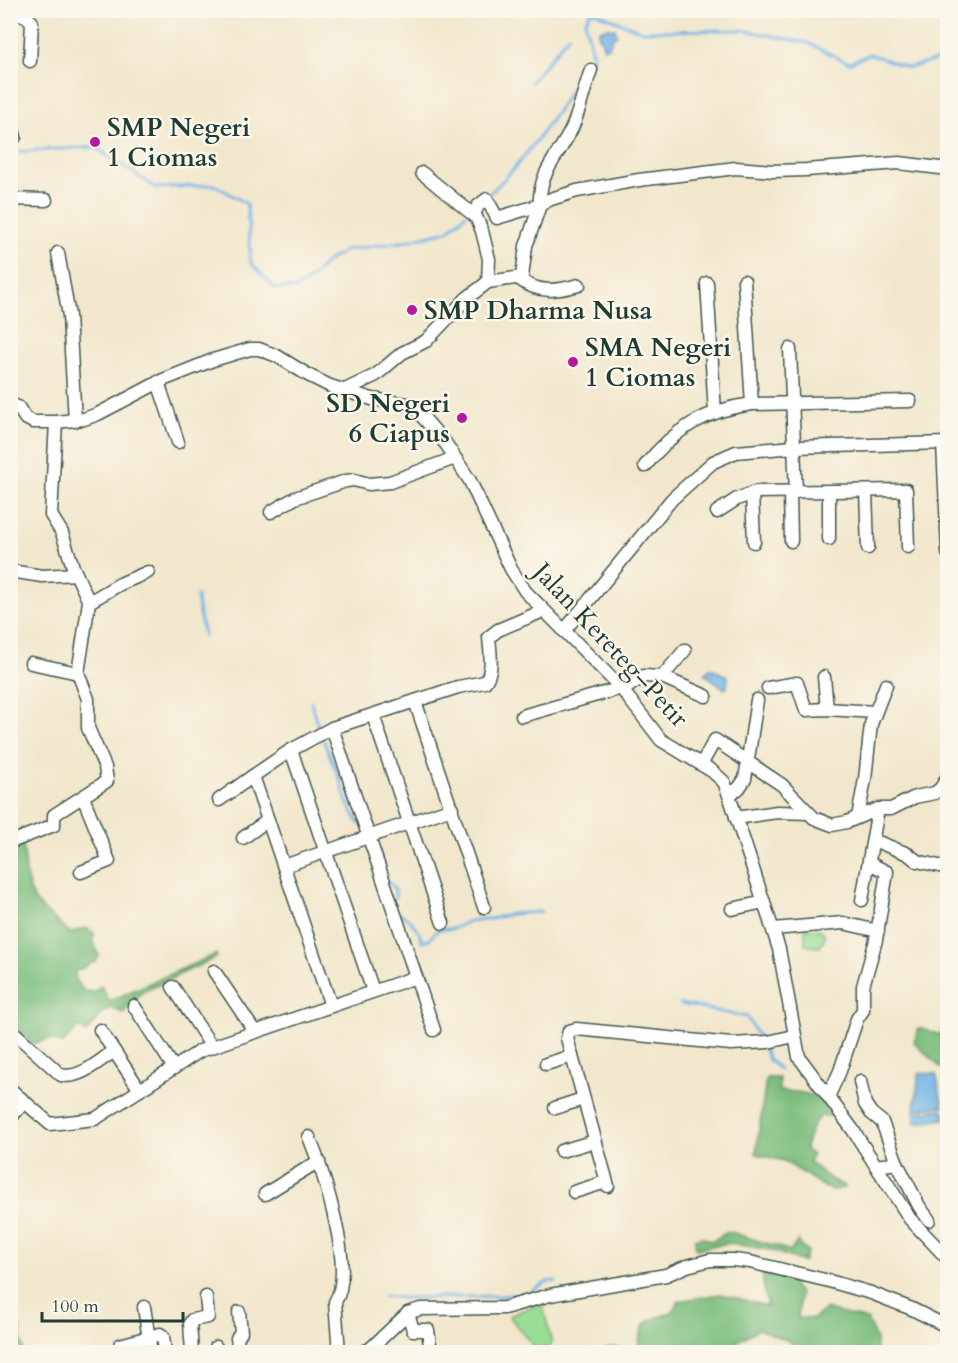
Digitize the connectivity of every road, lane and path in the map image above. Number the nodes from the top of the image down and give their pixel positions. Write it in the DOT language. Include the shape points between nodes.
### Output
graph roads {
  1 [pos="10,12"];
  2 [pos="30,61"];
  3 [pos="591,70"];
  4 [pos="10,118"];
  5 [pos="10,142"];
  6 [pos="948,169"];
  7 [pos="422,173"];
  8 [pos="10,199"];
  9 [pos="46,200"];
  10 [pos="540,205"];
  11 [pos="469,210"];
  12 [pos="58,253"];
  13 [pos="519,279"];
  14 [pos="744,280"];
  15 [pos="488,282"];
  16 [pos="707,283"];
  17 [pos="579,285"];
  18 [pos="790,349"];
  19 [pos="158,382"];
  20 [pos="345,390"];
  21 [pos="910,401"];
  22 [pos="792,403"];
  23 [pos="10,404"];
  24 [pos="752,405"];
  25 [pos="715,413"];
  26 [pos="75,420"];
  27 [pos="56,422"];
  28 [pos="178,442"];
  29 [pos="945,443"];
  30 [pos="794,447"];
  31 [pos="455,458"];
  32 [pos="645,466"];
  33 [pos="866,491"];
  34 [pos="793,492"];
  35 [pos="829,492"];
  36 [pos="752,494"];
  37 [pos="271,512"];
  38 [pos="717,512"];
  39 [pos="829,539"];
  40 [pos="791,541"];
  41 [pos="754,542"];
  42 [pos="908,546"];
  43 [pos="868,548"];
  44 [pos="948,553"];
  45 [pos="10,571"];
  46 [pos="147,572"];
  47 [pos="76,574"];
  48 [pos="89,602"];
  49 [pos="543,611"];
  50 [pos="564,631"];
  51 [pos="685,650"];
  52 [pos="31,663"];
  53 [pos="78,673"];
  54 [pos="662,677"];
  55 [pos="824,677"];
  56 [pos="886,685"];
  57 [pos="620,687"];
  58 [pos="768,688"];
  59 [pos="706,696"];
  60 [pos="757,700"];
  61 [pos="414,701"];
  62 [pos="827,709"];
  63 [pos="874,712"];
  64 [pos="373,715"];
  65 [pos="522,716"];
  66 [pos="332,728"];
  67 [pos="291,750"];
  68 [pos="749,761"];
  69 [pos="702,763"];
  70 [pos="253,776"];
  71 [pos="948,776"];
  72 [pos="729,795"];
  73 [pos="83,797"];
  74 [pos="219,800"];
  75 [pos="452,808"];
  76 [pos="878,809"];
  77 [pos="808,813"];
  78 [pos="858,817"];
  79 [pos="736,818"];
  80 [pos="268,820"];
  81 [pos="410,823"];
  82 [pos="368,837"];
  83 [pos="243,838"];
  84 [pos="10,840"];
  85 [pos="873,840"];
  86 [pos="325,852"];
  87 [pos="868,863"];
  88 [pos="284,866"];
  89 [pos="948,868"];
  90 [pos="81,872"];
  91 [pos="862,900"];
  92 [pos="764,902"];
  93 [pos="484,907"];
  94 [pos="732,909"];
  95 [pos="443,923"];
  96 [pos="773,929"];
  97 [pos="878,931"];
  98 [pos="214,971"];
  99 [pos="416,977"];
  100 [pos="173,987"];
  101 [pos="373,991"];
  102 [pos="134,1006"];
  103 [pos="331,1006"];
  104 [pos="10,1029"];
  105 [pos="100,1030"];
  106 [pos="434,1030"];
  107 [pos="255,1032"];
  108 [pos="795,1036"];
  109 [pos="212,1047"];
  110 [pos="114,1051"];
  111 [pos="572,1056"];
  112 [pos="546,1064"];
  113 [pos="174,1068"];
  114 [pos="860,1082"];
  115 [pos="10,1089"];
  116 [pos="140,1090"];
  117 [pos="829,1095"];
  118 [pos="583,1099"];
  119 [pos="25,1102"];
  120 [pos="555,1108"];
  121 [pos="10,1118"];
  122 [pos="309,1137"];
  123 [pos="595,1141"];
  124 [pos="561,1151"];
  125 [pos="319,1161"];
  126 [pos="897,1163"];
  127 [pos="876,1166"];
  128 [pos="574,1192"];
  129 [pos="265,1194"];
  130 [pos="929,1220"];
  131 [pos="948,1259"];
  132 [pos="206,1297"];
  133 [pos="144,1306"];
  134 [pos="239,1312"];
  135 [pos="408,1313"];
  136 [pos="948,1327"];
  137 [pos="149,1337"];
  138 [pos="365,1352"];
  139 [pos="120,1353"];
  140 [pos="151,1353"];
  141 [pos="165,1353"];
  142 [pos="192,1353"];
  143 [pos="238,1353"];
  144 [pos="339,1353"];
  145 [pos="431,1353"];
  1 -- 2 [label="street" via="31,20"];
  3 -- 10 [label="street" via="573,125 543,176"];
  4 -- 5 [label="street" via="15,137"];
  6 -- 10 [label="street" via="899,163 806,170 714,170 577,191"];
  7 -- 11 [label="street"];
  8 -- 9 [label="street"];
  10 -- 11 [label="street" via="497,218 487,199"];
  10 -- 13 [label="street" via="526,246 524,273"];
  11 -- 15 [label="street" via="482,231 489,259"];
  12 -- 26 [label="street" via="69,316"];
  13 -- 15 [label="street"];
  13 -- 17 [label="street" via="528,286 555,291"];
  14 -- 24 [label="street"];
  15 -- 20 [label="street" via="426,341 402,353 376,375"];
  16 -- 25 [label="street"];
  18 -- 22 [label="street"];
  19 -- 20 [label="street, Jalan Kereteg–Petir" via="236,352 259,349 319,381"];
  19 -- 26 [label="street, Jalan Kereteg–Petir" via="98,414"];
  19 -- 28 [label="street"];
  20 -- 31 [label="street, Jalan Kereteg–Petir" via="415,408"];
  21 -- 22 [label="street"];
  22 -- 24 [label="street"];
  22 -- 30 [label="street"];
  23 -- 27 [label="street, Jalan Kereteg–Petir" via="18,407 29,421"];
  24 -- 25 [label="street"];
  25 -- 32 [label="street" via="675,433"];
  26 -- 27 [label="street, Jalan Kereteg–Petir"];
  27 -- 47 [label="street" via="51,515 62,533"];
  29 -- 30 [label="street"];
  29 -- 44 [label="street"];
  30 -- 34 [label="street"];
  30 -- 50 [label="street" via="736,452 713,462 672,499"];
  31 -- 37 [label="street" via="390,482 346,482 295,498"];
  31 -- 49 [label="street, Jalan Kereteg–Petir" via="518,581"];
  33 -- 35 [label="street"];
  33 -- 42 [label="street" via="906,490"];
  33 -- 43 [label="street"];
  34 -- 35 [label="street"];
  34 -- 36 [label="street"];
  34 -- 40 [label="street"];
  35 -- 39 [label="street"];
  36 -- 38 [label="street"];
  36 -- 41 [label="street"];
  45 -- 47 [label="street" via="42,576"];
  46 -- 48 [label="street"];
  47 -- 48 [label="street"];
  48 -- 53 [label="street"];
  49 -- 50 [label="street, Jalan Kereteg–Petir"];
  49 -- 61 [label="street" via="489,637 490,668 485,682"];
  50 -- 57 [label="street, Jalan Kereteg–Petir"];
  51 -- 54 [label="street"];
  52 -- 53 [label="street"];
  53 -- 73 [label="street" via="88,699 88,728 107,781"];
  54 -- 57 [label="street" via="644,676"];
  54 -- 59 [label="street"];
  55 -- 62 [label="street"];
  56 -- 63 [label="street"];
  57 -- 65 [label="street"];
  57 -- 69 [label="street, Jalan Kereteg–Petir" via="661,740"];
  58 -- 62 [label="street" via="796,683 806,710"];
  60 -- 68 [label="street"];
  61 -- 64 [label="street"];
  61 -- 75 [label="street"];
  62 -- 63 [label="street"];
  63 -- 78 [label="street"];
  64 -- 66 [label="street"];
  64 -- 81 [label="street"];
  66 -- 67 [label="street"];
  66 -- 82 [label="street"];
  67 -- 70 [label="street"];
  67 -- 86 [label="street"];
  68 -- 69 [label="street" via="715,740"];
  68 -- 72 [label="street" via="742,785"];
  68 -- 77 [label="street" via="782,785"];
  69 -- 72 [label="street, Jalan Kereteg–Petir" via="724,782"];
  70 -- 74 [label="street"];
  70 -- 80 [label="street"];
  71 -- 76 [label="street" via="935,793 915,797 891,809"];
  72 -- 79 [label="street, Jalan Kereteg–Petir"];
  73 -- 84 [label="street" via="54,815 54,825"];
  73 -- 90 [label="street" via="109,861"];
  75 -- 81 [label="street"];
  75 -- 93 [label="street"];
  76 -- 78 [label="street"];
  76 -- 85 [label="street"];
  77 -- 78 [label="street" via="831,825"];
  77 -- 79 [label="street" via="777,812"];
  79 -- 92 [label="street, Jalan Kereteg–Petir"];
  80 -- 83 [label="street"];
  80 -- 88 [label="street"];
  81 -- 82 [label="street"];
  81 -- 95 [label="street"];
  82 -- 86 [label="street"];
  82 -- 99 [label="street"];
  85 -- 87 [label="street"];
  85 -- 89 [label="street" via="917,861"];
  86 -- 88 [label="street"];
  86 -- 101 [label="street"];
  87 -- 91 [label="street"];
  87 -- 97 [label="street" via="887,872"];
  88 -- 103 [label="street"];
  92 -- 94 [label="street"];
  92 -- 96 [label="street, Jalan Kereteg–Petir"];
  96 -- 97 [label="street" via="843,923"];
  96 -- 108 [label="street, Jalan Kereteg–Petir"];
  97 -- 117 [label="street" via="864,982 862,1013"];
  98 -- 107 [label="street"];
  99 -- 101 [label="street"];
  99 -- 106 [label="street"];
  100 -- 109 [label="street"];
  101 -- 103 [label="street"];
  102 -- 113 [label="street"];
  103 -- 107 [label="street"];
  104 -- 110 [label="street" via="68,1077"];
  105 -- 110 [label="street"];
  107 -- 109 [label="street"];
  108 -- 111 [label="street" via="731,1044 572,1029 568,1034"];
  108 -- 117 [label="street, Jalan Kereteg–Petir" via="801,1060"];
  109 -- 113 [label="street"];
  110 -- 116 [label="street"];
  111 -- 112 [label="street"];
  111 -- 118 [label="street"];
  113 -- 116 [label="street"];
  114 -- 126 [label="street" via="865,1104 882,1122"];
  115 -- 119 [label="street"];
  116 -- 119 [label="street" via="95,1119 50,1124"];
  117 -- 127 [label="street, Jalan Kereteg–Petir"];
  118 -- 120 [label="street"];
  118 -- 123 [label="street"];
  119 -- 121 [label="street"];
  122 -- 125 [label="street"];
  123 -- 124 [label="street"];
  123 -- 128 [label="street" via="607,1184"];
  125 -- 129 [label="street"];
  125 -- 144 [label="street" via="341,1262 340,1293 335,1302"];
  126 -- 127 [label="street"];
  126 -- 130 [label="street"];
  127 -- 131 [label="street, Jalan Kereteg–Petir" via="910,1219"];
  132 -- 142 [label="street" via="208,1317 190,1323"];
  133 -- 137 [label="street"];
  134 -- 143 [label="street"];
  135 -- 136 [label="street" via="420,1309 504,1308 550,1294 666,1275 710,1260 733,1260 871,1293"];
  135 -- 138 [label="street"];
  135 -- 145 [label="street" via="413,1330 428,1330"];
  137 -- 139 [label="street" via="120,1345"];
  137 -- 140 [label="street"];
  137 -- 141 [label="street" via="162,1335"];
}
